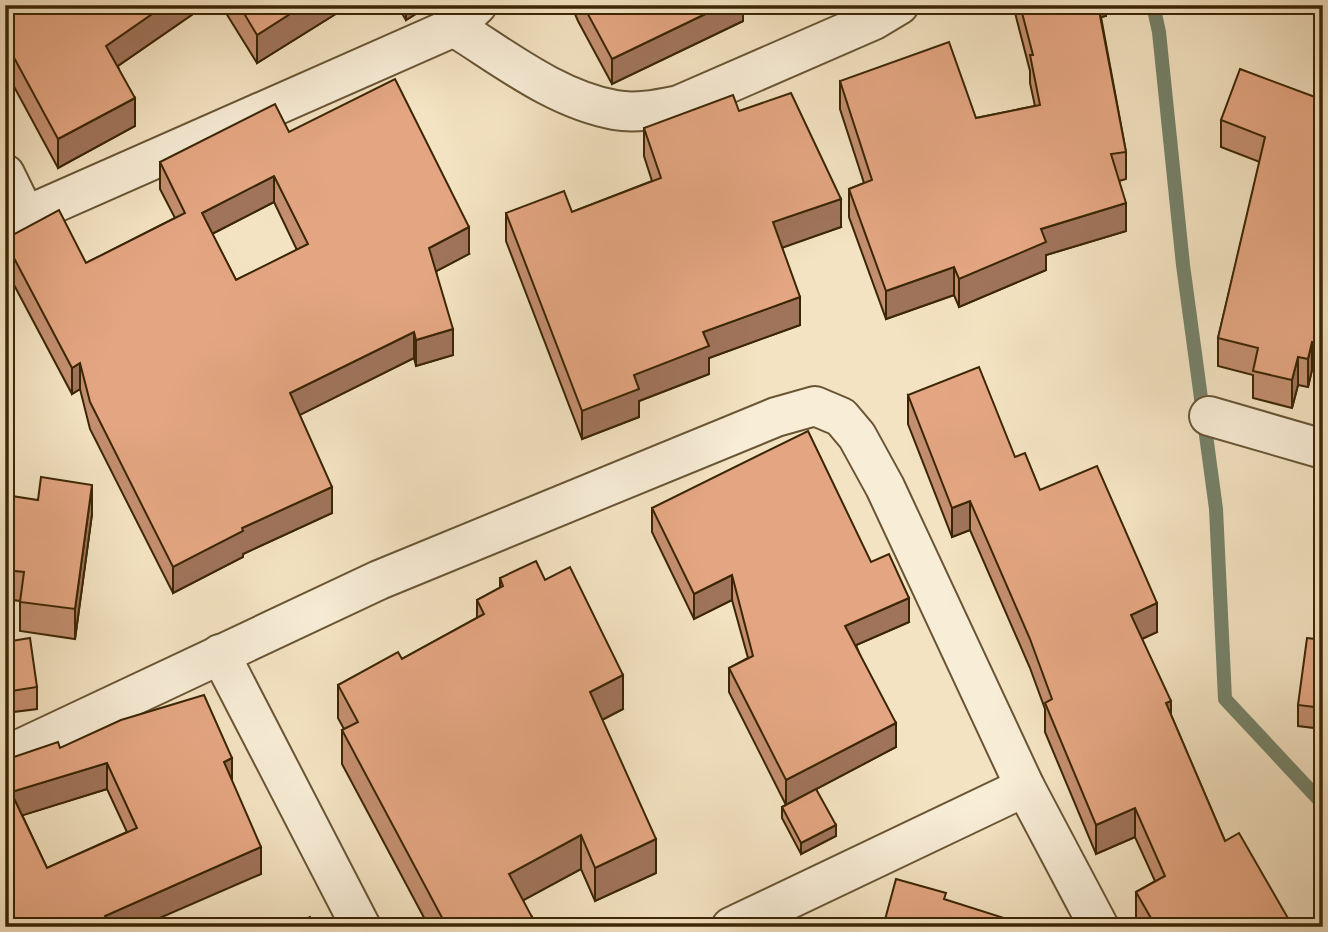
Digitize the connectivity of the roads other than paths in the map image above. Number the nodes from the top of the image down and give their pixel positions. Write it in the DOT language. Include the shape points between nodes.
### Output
graph roads {
  1 [pos="899,5"];
  2 [pos="465,16"];
  3 [pos="5,174"];
  4 [pos="15,220"];
  5 [pos="1209,416"];
  6 [pos="1323,449"];
  7 [pos="220,654"];
  8 [pos="5,756"];
  9 [pos="1025,788"];
  10 [pos="360,927"];
  11 [pos="730,927"];
  12 [pos="1099,927"];
  1 -- 2 [label="street" via="679,105 646,110 616,110 564,95"];
  2 -- 4 [label="street"];
  3 -- 4 [label="street"];
  5 -- 6 [label="street"];
  7 -- 8 [label="street"];
  7 -- 9 [label="street" via="379,580 776,416 815,407 841,417 857,436"];
  7 -- 10 [label="street"];
  9 -- 11 [label="street"];
  9 -- 12 [label="street"];
}
